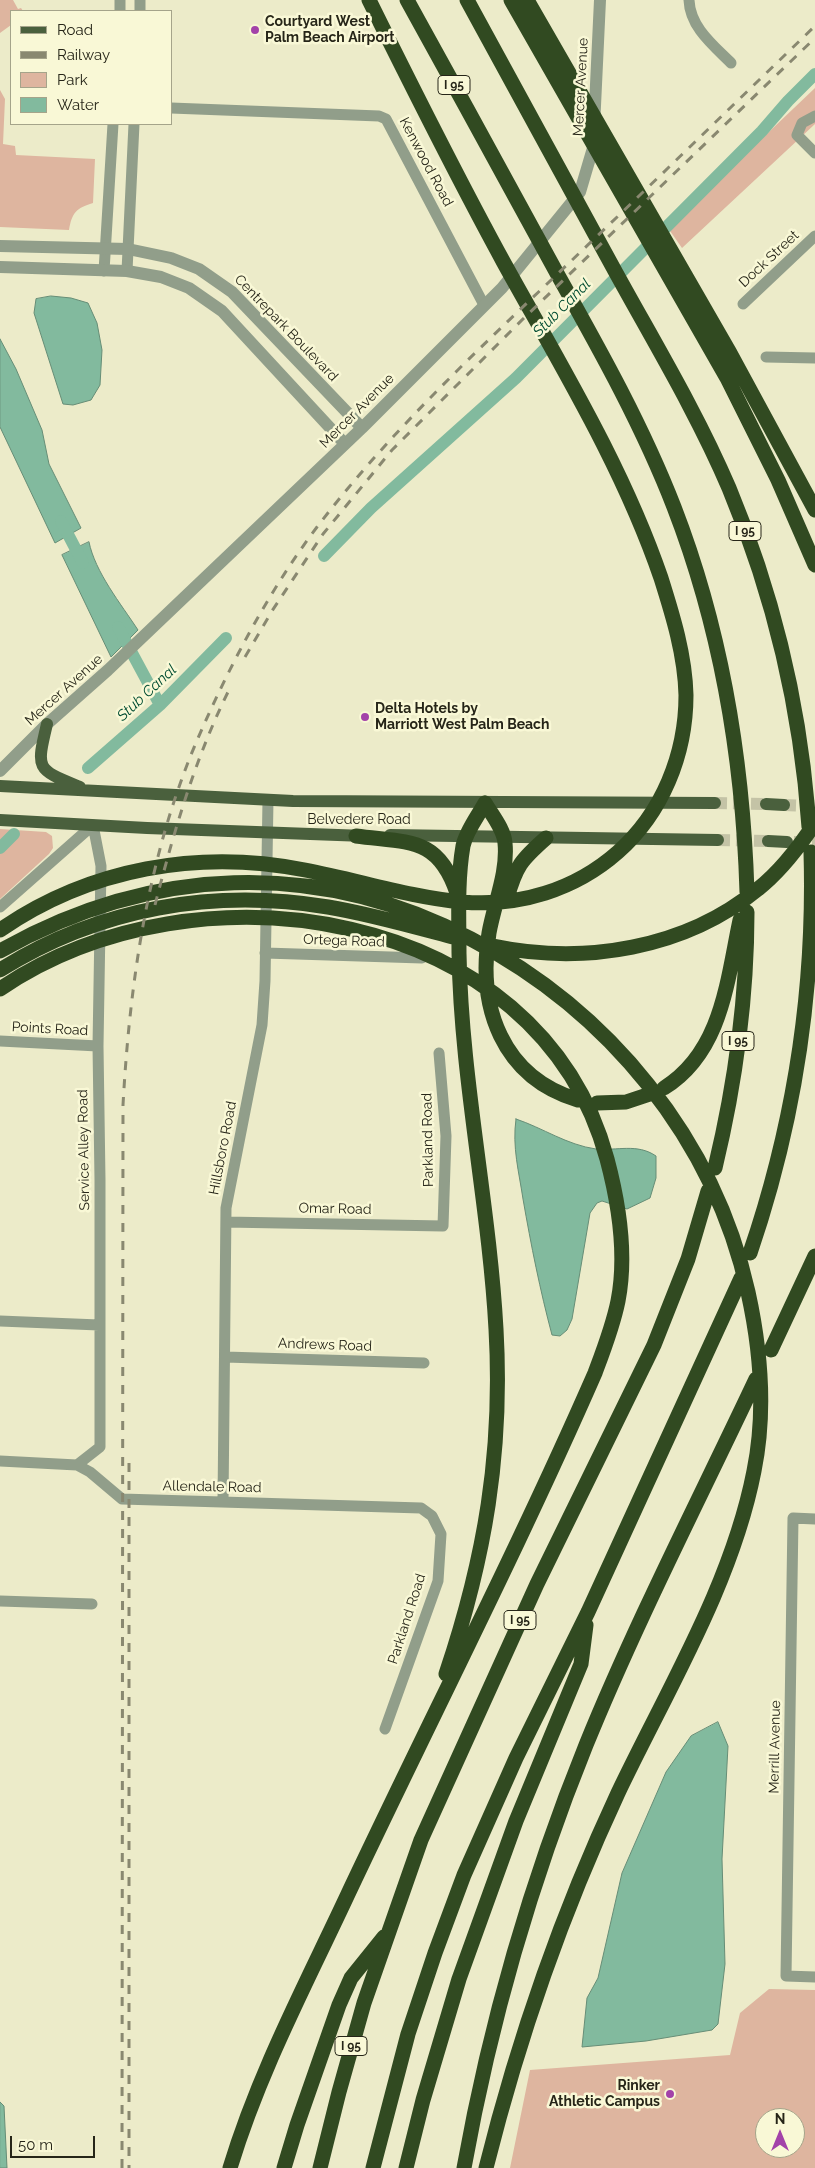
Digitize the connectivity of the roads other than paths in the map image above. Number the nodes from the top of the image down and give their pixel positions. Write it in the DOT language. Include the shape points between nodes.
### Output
graph roads {
  1 [pos="369,0"];
  2 [pos="407,0"];
  3 [pos="467,0"];
  4 [pos="511,0"];
  5 [pos="527,0"];
  6 [pos="600,0"];
  7 [pos="688,0"];
  8 [pos="731,63"];
  9 [pos="172,108"];
  10 [pos="815,116"];
  11 [pos="113,125"];
  12 [pos="134,125"];
  13 [pos="815,153"];
  14 [pos="815,236"];
  15 [pos="0,246"];
  16 [pos="106,248"];
  17 [pos="128,249"];
  18 [pos="668,260"];
  19 [pos="0,267"];
  20 [pos="104,271"];
  21 [pos="127,271"];
  22 [pos="743,304"];
  23 [pos="484,305"];
  24 [pos="766,357"];
  25 [pos="815,358"];
  26 [pos="362,428"];
  27 [pos="345,444"];
  28 [pos="815,510"];
  29 [pos="815,565"];
  30 [pos="47,724"];
  31 [pos="0,771"];
  32 [pos="0,786"];
  33 [pos="89,791"];
  34 [pos="268,800"];
  35 [pos="485,803"];
  36 [pos="715,803"];
  37 [pos="766,804"];
  38 [pos="784,805"];
  39 [pos="0,820"];
  40 [pos="93,825"];
  41 [pos="812,825"];
  42 [pos="268,833"];
  43 [pos="356,836"];
  44 [pos="466,837"];
  45 [pos="504,838"];
  46 [pos="546,838"];
  47 [pos="718,840"];
  48 [pos="768,841"];
  49 [pos="787,842"];
  50 [pos="811,852"];
  51 [pos="747,891"];
  52 [pos="459,899"];
  53 [pos="0,908"];
  54 [pos="0,930"];
  55 [pos="0,951"];
  56 [pos="265,954"];
  57 [pos="422,958"];
  58 [pos="486,966"];
  59 [pos="0,970"];
  60 [pos="0,989"];
  61 [pos="0,1041"];
  62 [pos="98,1046"];
  63 [pos="439,1053"];
  64 [pos="664,1088"];
  65 [pos="650,1094"];
  66 [pos="578,1100"];
  67 [pos="597,1103"];
  68 [pos="715,1168"];
  69 [pos="708,1191"];
  70 [pos="226,1222"];
  71 [pos="443,1226"];
  72 [pos="750,1253"];
  73 [pos="815,1256"];
  74 [pos="740,1278"];
  75 [pos="0,1321"];
  76 [pos="100,1325"];
  77 [pos="770,1350"];
  78 [pos="225,1357"];
  79 [pos="424,1363"];
  80 [pos="756,1379"];
  81 [pos="0,1461"];
  82 [pos="77,1465"];
  83 [pos="223,1502"];
  84 [pos="432,1516"];
  85 [pos="815,1519"];
  86 [pos="0,1601"];
  87 [pos="92,1604"];
  88 [pos="588,1612"];
  89 [pos="385,1729"];
  90 [pos="418,1746"];
  91 [pos="391,1928"];
  92 [pos="815,1977"];
  93 [pos="230,2168"];
  94 [pos="284,2168"];
  95 [pos="320,2168"];
  96 [pos="373,2168"];
  97 [pos="406,2168"];
  98 [pos="464,2168"];
  99 [pos="486,2168"];
  1 -- 54 [label="highway" via="471,203 606,446 646,537 668,599 685,679 685,714 670,777 656,806 625,845 598,868 570,884 538,896 509,902 462,902 280,865 189,862 145,868 98,881 49,901"];
  2 -- 51 [label="highway, I 95" via="640,429 686,538 705,598 732,720 741,784"];
  3 -- 41 [label="highway, I 95" via="636,309 728,487 752,550 780,643 794,704"];
  4 -- 18 [label="highway" via="561,88"];
  5 -- 18 [label="highway" via="567,68"];
  6 -- 23 [label="street, Mercer Avenue" via="593,148 580,192 502,288"];
  7 -- 8 [label="street" via="697,27"];
  9 -- 23 [label="street, Kenwood Road" via="379,116 386,119"];
  10 -- 13 [label="street" via="802,122 797,135"];
  11 -- 16 [label="street"];
  12 -- 17 [label="street"];
  14 -- 22 [label="street, Dock Street"];
  15 -- 16 [label="street, Centrepark Boulevard"];
  16 -- 17 [label="street, Centrepark Boulevard"];
  16 -- 20 [label="street"];
  17 -- 21 [label="street"];
  17 -- 26 [label="street, Centrepark Boulevard" via="180,261 216,279"];
  18 -- 28 [label="highway" via="730,353"];
  18 -- 29 [label="highway" via="778,480"];
  19 -- 20 [label="street"];
  20 -- 21 [label="street"];
  21 -- 27 [label="street" via="170,280 222,311"];
  23 -- 26 [label="street, Mercer Avenue"];
  24 -- 25 [label="street"];
  26 -- 27 [label="street, Mercer Avenue"];
  27 -- 30 [label="street, Mercer Avenue"];
  30 -- 31 [label="street, Mercer Avenue"];
  30 -- 33 [label="main road" via="40,755 43,768 52,776"];
  32 -- 33 [label="main road, Belvedere Road"];
  33 -- 34 [label="main road, Belvedere Road"];
  34 -- 35 [label="main road, Belvedere Road"];
  34 -- 42 [label="street, Hillsboro Road"];
  35 -- 36 [label="main road, Belvedere Road"];
  35 -- 44 [label="highway"];
  35 -- 45 [label="highway"];
  37 -- 38 [label="main road"];
  39 -- 40 [label="main road, Belvedere Road"];
  40 -- 42 [label="main road, Belvedere Road"];
  40 -- 53 [label="street"];
  40 -- 62 [label="street, Service Alley Road" via="102,866"];
  41 -- 59 [label="highway" via="775,874 746,899 686,931 625,949 566,955 524,952 329,907 240,899 172,904 110,919 52,941"];
  42 -- 43 [label="main road, Belvedere Road"];
  42 -- 56 [label="street, Hillsboro Road"];
  43 -- 44 [label="main road, Belvedere Road"];
  43 -- 52 [label="highway" via="412,843 430,850 450,874"];
  44 -- 45 [label="main road, Belvedere Road"];
  44 -- 52 [label="highway"];
  45 -- 46 [label="main road, Belvedere Road"];
  45 -- 58 [label="highway" via="504,866 489,935"];
  46 -- 47 [label="main road, Belvedere Road"];
  46 -- 58 [label="highway" via="526,856 515,872"];
  48 -- 49 [label="main road"];
  50 -- 72 [label="highway" via="810,954 796,1081 775,1171"];
  52 -- 90 [label="highway" via="463,1030 495,1320 496,1434 488,1510 473,1585 445,1676"];
  55 -- 99 [label="highway" via="42,928 96,906 169,888 271,883 312,886 420,914 515,964 561,996 623,1055 659,1097 695,1154 732,1232 756,1329 761,1379 754,1472 733,1549 712,1601 608,1816 550,1960 517,2057"];
  56 -- 57 [label="street, Ortega Road"];
  56 -- 70 [label="street, Hillsboro Road" via="262,1025"];
  58 -- 66 [label="highway" via="488,1001 504,1044 524,1069 541,1083"];
  60 -- 90 [label="highway" via="52,960 104,939 149,927 208,918 259,916 311,921 362,932 409,948 457,970 498,997 534,1030 560,1060 583,1097 605,1153 615,1192 621,1270 610,1334 595,1373 452,1680"];
  61 -- 62 [label="street, Points Road"];
  62 -- 76 [label="street, Service Alley Road"];
  63 -- 71 [label="street, Parkland Road" via="446,1136"];
  64 -- 68 [label="highway, I 95" via="694,1062 715,1026 744,914 744,982 738,1043"];
  65 -- 67 [label="highway" via="626,1102"];
  69 -- 91 [label="highway, I 95" via="688,1259 657,1338 537,1584 421,1840"];
  70 -- 71 [label="street, Omar Road"];
  70 -- 78 [label="street, Hillsboro Road"];
  73 -- 77 [label="highway"];
  74 -- 88 [label="highway"];
  75 -- 76 [label="street"];
  76 -- 82 [label="street, Service Alley Road" via="100,1447"];
  78 -- 79 [label="street, Andrews Road"];
  78 -- 83 [label="street, Hillsboro Road"];
  80 -- 98 [label="highway" via="612,1684 554,1829 502,1995"];
  81 -- 82 [label="street"];
  82 -- 83 [label="street, Allendale Road" via="122,1499"];
  83 -- 84 [label="street, Allendale Road" via="421,1508"];
  84 -- 89 [label="street, Parkland Road" via="441,1534 438,1581"];
  85 -- 92 [label="street, Merrill Avenue" via="793,1518 786,1976"];
  86 -- 87 [label="street"];
  88 -- 96 [label="highway" via="516,1758 458,1891 408,2034"];
  88 -- 97 [label="highway" via="581,1664 481,1915 434,2060"];
  90 -- 93 [label="highway" via="279,2040"];
  91 -- 94 [label="highway" via="351,1978 338,2005"];
  91 -- 95 [label="highway, I 95" via="358,2025"];
}
